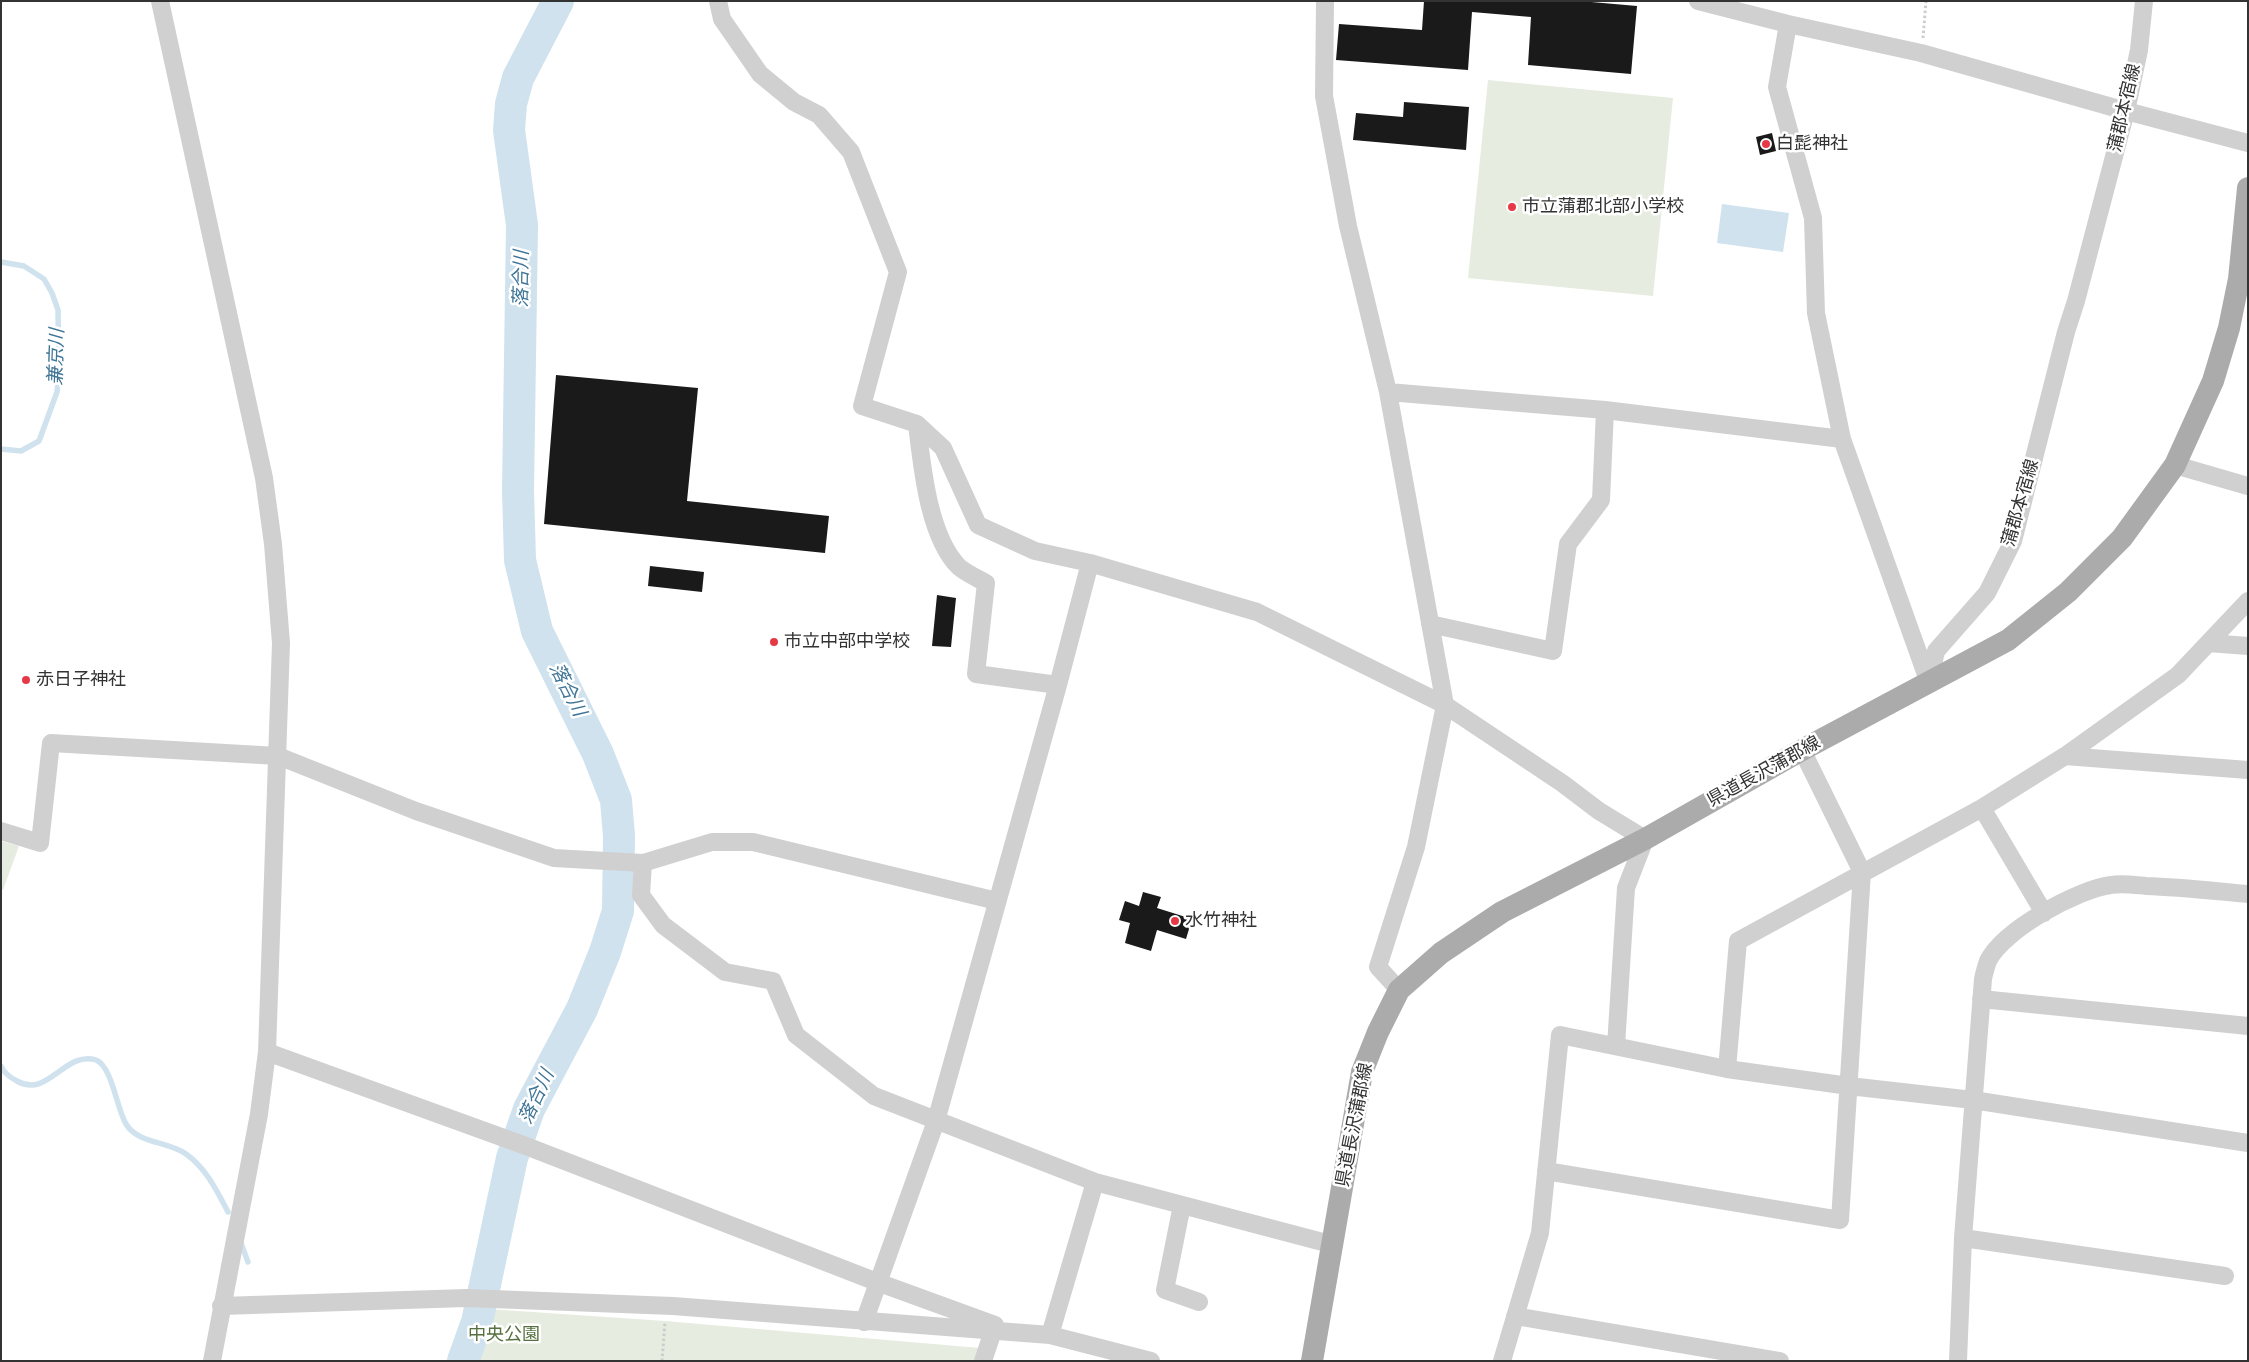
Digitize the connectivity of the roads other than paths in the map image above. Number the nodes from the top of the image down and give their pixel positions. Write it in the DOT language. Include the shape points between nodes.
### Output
graph roads {
  1 [pos="160,1"];
  2 [pos="718,1"];
  3 [pos="1325,1"];
  4 [pos="1698,1"];
  5 [pos="2144,1"];
  6 [pos="1788,24"];
  7 [pos="2126,112"];
  8 [pos="2248,143"];
  9 [pos="2248,188"];
  10 [pos="1388,392"];
  11 [pos="1605,410"];
  12 [pos="917,424"];
  13 [pos="1842,439"];
  14 [pos="2175,465"];
  15 [pos="2248,486"];
  16 [pos="1090,563"];
  17 [pos="2248,601"];
  18 [pos="1430,624"];
  19 [pos="2208,643"];
  20 [pos="2248,646"];
  21 [pos="1929,684"];
  22 [pos="1058,685"];
  23 [pos="1444,705"];
  24 [pos="1802,750"];
  25 [pos="278,756"];
  26 [pos="2065,756"];
  27 [pos="2248,770"];
  28 [pos="1982,808"];
  29 [pos="1,832"];
  30 [pos="1645,838"];
  31 [pos="641,863"];
  32 [pos="1862,872"];
  33 [pos="2248,894"];
  34 [pos="997,901"];
  35 [pos="2044,913"];
  36 [pos="1399,990"];
  37 [pos="1981,999"];
  38 [pos="2248,1026"];
  39 [pos="1616,1046"];
  40 [pos="267,1052"];
  41 [pos="1727,1069"];
  42 [pos="1848,1086"];
  43 [pos="1973,1100"];
  44 [pos="936,1121"];
  45 [pos="2248,1143"];
  46 [pos="1546,1171"];
  47 [pos="1095,1182"];
  48 [pos="1182,1205"];
  49 [pos="1963,1238"];
  50 [pos="1334,1244"];
  51 [pos="2226,1276"];
  52 [pos="876,1282"];
  53 [pos="1200,1302"];
  54 [pos="221,1306"];
  55 [pos="1515,1316"];
  56 [pos="864,1322"];
  57 [pos="993,1331"];
  58 [pos="1015,1332"];
  59 [pos="1050,1335"];
  60 [pos="212,1361"];
  61 [pos="983,1361"];
  62 [pos="1151,1361"];
  63 [pos="1312,1361"];
  64 [pos="1502,1361"];
  65 [pos="1780,1361"];
  66 [pos="1958,1361"];
  1 -- 25 [label="street" via="264,478 281,642"];
  2 -- 12 [label="street" via="722,19 760,74 794,102 819,115 852,152 898,272 862,406"];
  3 -- 10 [label="street" via="1324,96 1348,226"];
  4 -- 6 [label="street"];
  5 -- 7 [label="street, 蒲郡本宿線" via="2139,50"];
  6 -- 7 [label="street" via="1921,53"];
  6 -- 13 [label="street" via="1777,87 1813,218 1816,313"];
  7 -- 8 [label="street"];
  7 -- 21 [label="street, 蒲郡本宿線" via="2012,541 1987,593 1936,651"];
  9 -- 14 [label="main road, 県道長沢蒲郡線" via="2239,279 2229,328 2213,381"];
  10 -- 11 [label="street"];
  10 -- 18 [label="street"];
  11 -- 13 [label="street"];
  11 -- 18 [label="street" via="1601,500 1568,544 1553,652"];
  12 -- 16 [label="street" via="943,448 978,525 1035,551"];
  12 -- 22 [label="street" via="924,483 944,547 960,567 986,583 976,674"];
  13 -- 21 [label="street"];
  14 -- 15 [label="street"];
  14 -- 21 [label="main road, 県道長沢蒲郡線" via="2122,538 2068,592 2008,640"];
  16 -- 22 [label="street"];
  16 -- 23 [label="street" via="1257,612"];
  17 -- 19 [label="street"];
  18 -- 23 [label="street"];
  19 -- 20 [label="street"];
  19 -- 26 [label="street" via="2178,675"];
  21 -- 24 [label="main road, 県道長沢蒲郡線"];
  22 -- 34 [label="street"];
  23 -- 30 [label="street" via="1599,811"];
  23 -- 36 [label="street" via="1416,847 1378,967"];
  24 -- 30 [label="main road, 県道長沢蒲郡線"];
  24 -- 32 [label="street"];
  25 -- 29 [label="street" via="51,743 40,843"];
  25 -- 31 [label="street" via="416,811 554,858"];
  25 -- 40 [label="street"];
  26 -- 27 [label="street"];
  26 -- 28 [label="street"];
  28 -- 32 [label="street"];
  28 -- 35 [label="street"];
  30 -- 36 [label="main road, 県道長沢蒲郡線" via="1502,912 1441,953"];
  30 -- 39 [label="street" via="1626,888"];
  31 -- 34 [label="street" via="712,842 753,842"];
  31 -- 44 [label="street" via="641,894 663,925 725,972 773,981 796,1035 874,1096"];
  32 -- 41 [label="street" via="1738,941"];
  32 -- 42 [label="street"];
  33 -- 35 [label="street" via="2113,884 2088,890"];
  34 -- 44 [label="street"];
  35 -- 37 [label="street" via="2003,943 1989,960"];
  36 -- 50 [label="main road, 県道長沢蒲郡線" via="1362,1072"];
  37 -- 38 [label="street"];
  37 -- 43 [label="street"];
  39 -- 41 [label="street"];
  39 -- 46 [label="street" via="1560,1034"];
  40 -- 52 [label="street" via="526,1146"];
  40 -- 54 [label="street" via="259,1114"];
  41 -- 42 [label="street"];
  42 -- 43 [label="street"];
  42 -- 46 [label="street" via="1840,1220"];
  43 -- 45 [label="street"];
  43 -- 49 [label="street"];
  44 -- 47 [label="street"];
  44 -- 52 [label="street"];
  46 -- 55 [label="street" via="1540,1233"];
  47 -- 48 [label="street"];
  47 -- 59 [label="street"];
  48 -- 50 [label="street"];
  48 -- 53 [label="street" via="1165,1290"];
  49 -- 51 [label="street"];
  49 -- 66 [label="street"];
  50 -- 63 [label="main road, 県道長沢蒲郡線"];
  52 -- 56 [label="street"];
  52 -- 58 [label="street"];
  54 -- 56 [label="street" via="466,1298 673,1306"];
  54 -- 60 [label="street"];
  55 -- 64 [label="street"];
  55 -- 65 [label="street"];
  56 -- 57 [label="street"];
  57 -- 58 [label="street"];
  57 -- 61 [label="street"];
  58 -- 59 [label="street"];
  59 -- 62 [label="street"];
}
